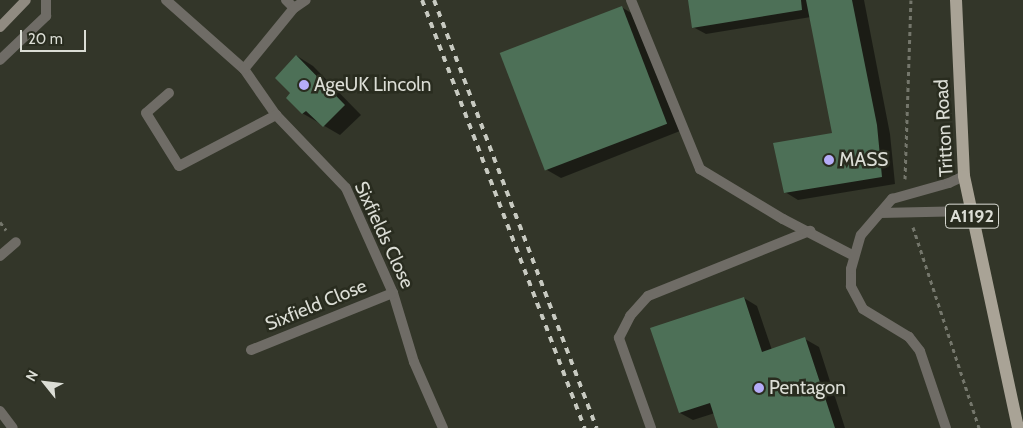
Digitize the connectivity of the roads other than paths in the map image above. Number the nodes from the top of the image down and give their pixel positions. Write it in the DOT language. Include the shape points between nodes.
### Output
graph roads {
  1 [pos="26,0"];
  2 [pos="46,0"];
  3 [pos="166,0"];
  4 [pos="286,0"];
  5 [pos="306,0"];
  6 [pos="631,0"];
  7 [pos="956,0"];
  8 [pos="294,8"];
  9 [pos="0,27"];
  10 [pos="0,60"];
  11 [pos="244,69"];
  12 [pos="169,93"];
  13 [pos="276,115"];
  14 [pos="964,176"];
  15 [pos="971,211"];
  16 [pos="880,213"];
  17 [pos="810,231"];
  18 [pos="16,242"];
  19 [pos="0,256"];
  20 [pos="854,256"];
  21 [pos="393,293"];
  22 [pos="251,350"];
  23 [pos="0,411"];
  24 [pos="13,428"];
  25 [pos="442,428"];
  26 [pos="651,428"];
  27 [pos="946,428"];
  28 [pos="1018,428"];
  1 -- 9 [label="main road"];
  2 -- 10 [label="street" via="46,16"];
  3 -- 11 [label="street, Sixfields Close"];
  4 -- 8 [label="street"];
  5 -- 8 [label="street"];
  6 -- 17 [label="street" via="700,169"];
  7 -- 14 [label="main road, Tritton Road / A1192"];
  8 -- 11 [label="street"];
  11 -- 13 [label="street, Sixfields Close"];
  12 -- 13 [label="street" via="146,113 179,166"];
  13 -- 21 [label="street, Sixfields Close" via="346,188"];
  14 -- 15 [label="main road, Tritton Road / A1192"];
  14 -- 16 [label="street" via="892,199"];
  15 -- 16 [label="street"];
  15 -- 28 [label="main road, Tritton Road / A1192"];
  16 -- 20 [label="street" via="861,235"];
  17 -- 20 [label="street"];
  17 -- 26 [label="street" via="648,296 630,316 619,338"];
  18 -- 19 [label="street"];
  20 -- 27 [label="street" via="851,286 857,298 863,309 909,337 920,351"];
  21 -- 22 [label="street, Sixfield Close"];
  21 -- 25 [label="street, Sixfields Close" via="414,362"];
  23 -- 24 [label="street"];
}
